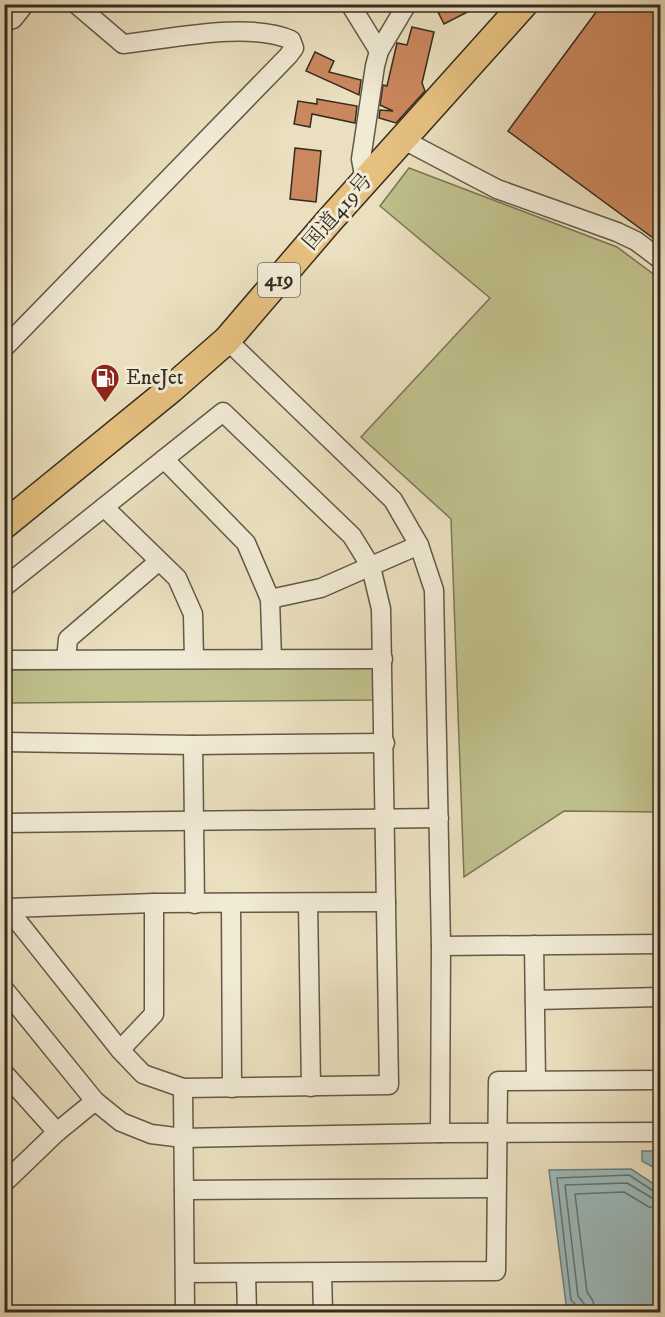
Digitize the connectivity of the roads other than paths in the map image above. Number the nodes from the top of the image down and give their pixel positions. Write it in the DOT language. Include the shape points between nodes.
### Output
graph roads {
  1 [pos="25,4"];
  2 [pos="76,4"];
  3 [pos="350,4"];
  4 [pos="407,4"];
  5 [pos="524,4"];
  6 [pos="4,22"];
  7 [pos="379,51"];
  8 [pos="402,139"];
  9 [pos="365,181"];
  10 [pos="660,260"];
  11 [pos="227,340"];
  12 [pos="4,348"];
  13 [pos="164,459"];
  14 [pos="104,507"];
  15 [pos="4,525"];
  16 [pos="418,546"];
  17 [pos="159,561"];
  18 [pos="371,567"];
  19 [pos="4,587"];
  20 [pos="270,599"];
  21 [pos="382,658"];
  22 [pos="66,659"];
  23 [pos="194,659"];
  24 [pos="272,659"];
  25 [pos="4,660"];
  26 [pos="4,742"];
  27 [pos="385,743"];
  28 [pos="193,745"];
  29 [pos="439,818"];
  30 [pos="384,819"];
  31 [pos="194,820"];
  32 [pos="4,823"];
  33 [pos="386,902"];
  34 [pos="154,903"];
  35 [pos="231,903"];
  36 [pos="308,903"];
  37 [pos="195,904"];
  38 [pos="6,906"];
  39 [pos="660,944"];
  40 [pos="534,945"];
  41 [pos="441,946"];
  42 [pos="4,989"];
  43 [pos="660,998"];
  44 [pos="535,1000"];
  45 [pos="120,1050"];
  46 [pos="6,1079"];
  47 [pos="536,1080"];
  48 [pos="660,1080"];
  49 [pos="311,1087"];
  50 [pos="183,1088"];
  51 [pos="232,1088"];
  52 [pos="95,1101"];
  53 [pos="57,1132"];
  54 [pos="660,1132"];
  55 [pos="440,1133"];
  56 [pos="496,1133"];
  57 [pos="183,1138"];
  58 [pos="4,1183"];
  59 [pos="496,1188"];
  60 [pos="184,1190"];
  61 [pos="186,1273"];
  62 [pos="321,1273"];
  63 [pos="246,1274"];
  64 [pos="185,1312"];
  65 [pos="247,1312"];
  66 [pos="323,1312"];
  1 -- 6 [label="street" via="13,19"];
  2 -- 12 [label="street" via="123,44 252,31 285,37 294,48"];
  3 -- 7 [label="street"];
  4 -- 7 [label="street"];
  5 -- 8 [label="highway, 国道419号 / 419"];
  7 -- 9 [label="street" via="361,159"];
  8 -- 9 [label="highway, 国道419号 / 419"];
  8 -- 10 [label="street" via="497,189 617,232"];
  9 -- 11 [label="highway, 国道419号 / 419"];
  11 -- 15 [label="highway, 国道419号 / 419"];
  11 -- 16 [label="street" via="393,500"];
  13 -- 14 [label="street"];
  13 -- 18 [label="street" via="223,412 352,536"];
  13 -- 20 [label="street" via="246,543"];
  14 -- 17 [label="street"];
  14 -- 19 [label="street"];
  16 -- 18 [label="street"];
  16 -- 29 [label="street" via="434,590"];
  17 -- 22 [label="street" via="68,639"];
  17 -- 23 [label="street" via="177,578 193,614"];
  18 -- 20 [label="street" via="321,588"];
  18 -- 21 [label="street" via="381,609"];
  20 -- 24 [label="street"];
  21 -- 24 [label="street"];
  21 -- 27 [label="street"];
  22 -- 23 [label="street"];
  22 -- 25 [label="street"];
  23 -- 24 [label="street"];
  26 -- 28 [label="street"];
  27 -- 28 [label="street"];
  27 -- 30 [label="street"];
  28 -- 31 [label="street"];
  29 -- 30 [label="street"];
  29 -- 41 [label="street"];
  30 -- 31 [label="street"];
  30 -- 33 [label="street"];
  31 -- 32 [label="street"];
  31 -- 37 [label="street"];
  33 -- 36 [label="street"];
  33 -- 49 [label="street" via="389,1085"];
  34 -- 37 [label="street"];
  34 -- 38 [label="street"];
  34 -- 45 [label="street" via="154,1014"];
  35 -- 36 [label="street"];
  35 -- 37 [label="street"];
  35 -- 51 [label="street"];
  36 -- 49 [label="street"];
  38 -- 45 [label="street"];
  39 -- 40 [label="street"];
  40 -- 41 [label="street"];
  40 -- 44 [label="street"];
  41 -- 55 [label="street"];
  42 -- 52 [label="street"];
  43 -- 44 [label="street"];
  44 -- 47 [label="street"];
  45 -- 50 [label="street" via="143,1074"];
  46 -- 53 [label="street"];
  47 -- 48 [label="street"];
  47 -- 56 [label="street" via="498,1081"];
  49 -- 51 [label="street"];
  50 -- 51 [label="street"];
  50 -- 57 [label="street"];
  52 -- 53 [label="street"];
  52 -- 57 [label="street" via="131,1126 151,1134"];
  53 -- 58 [label="street"];
  54 -- 56 [label="street"];
  55 -- 56 [label="street"];
  55 -- 57 [label="street"];
  56 -- 59 [label="street"];
  57 -- 60 [label="street"];
  59 -- 60 [label="street"];
  59 -- 62 [label="street" via="496,1270"];
  60 -- 61 [label="street"];
  61 -- 63 [label="street"];
  61 -- 64 [label="street"];
  62 -- 63 [label="street"];
  62 -- 66 [label="street"];
  63 -- 65 [label="street"];
}
